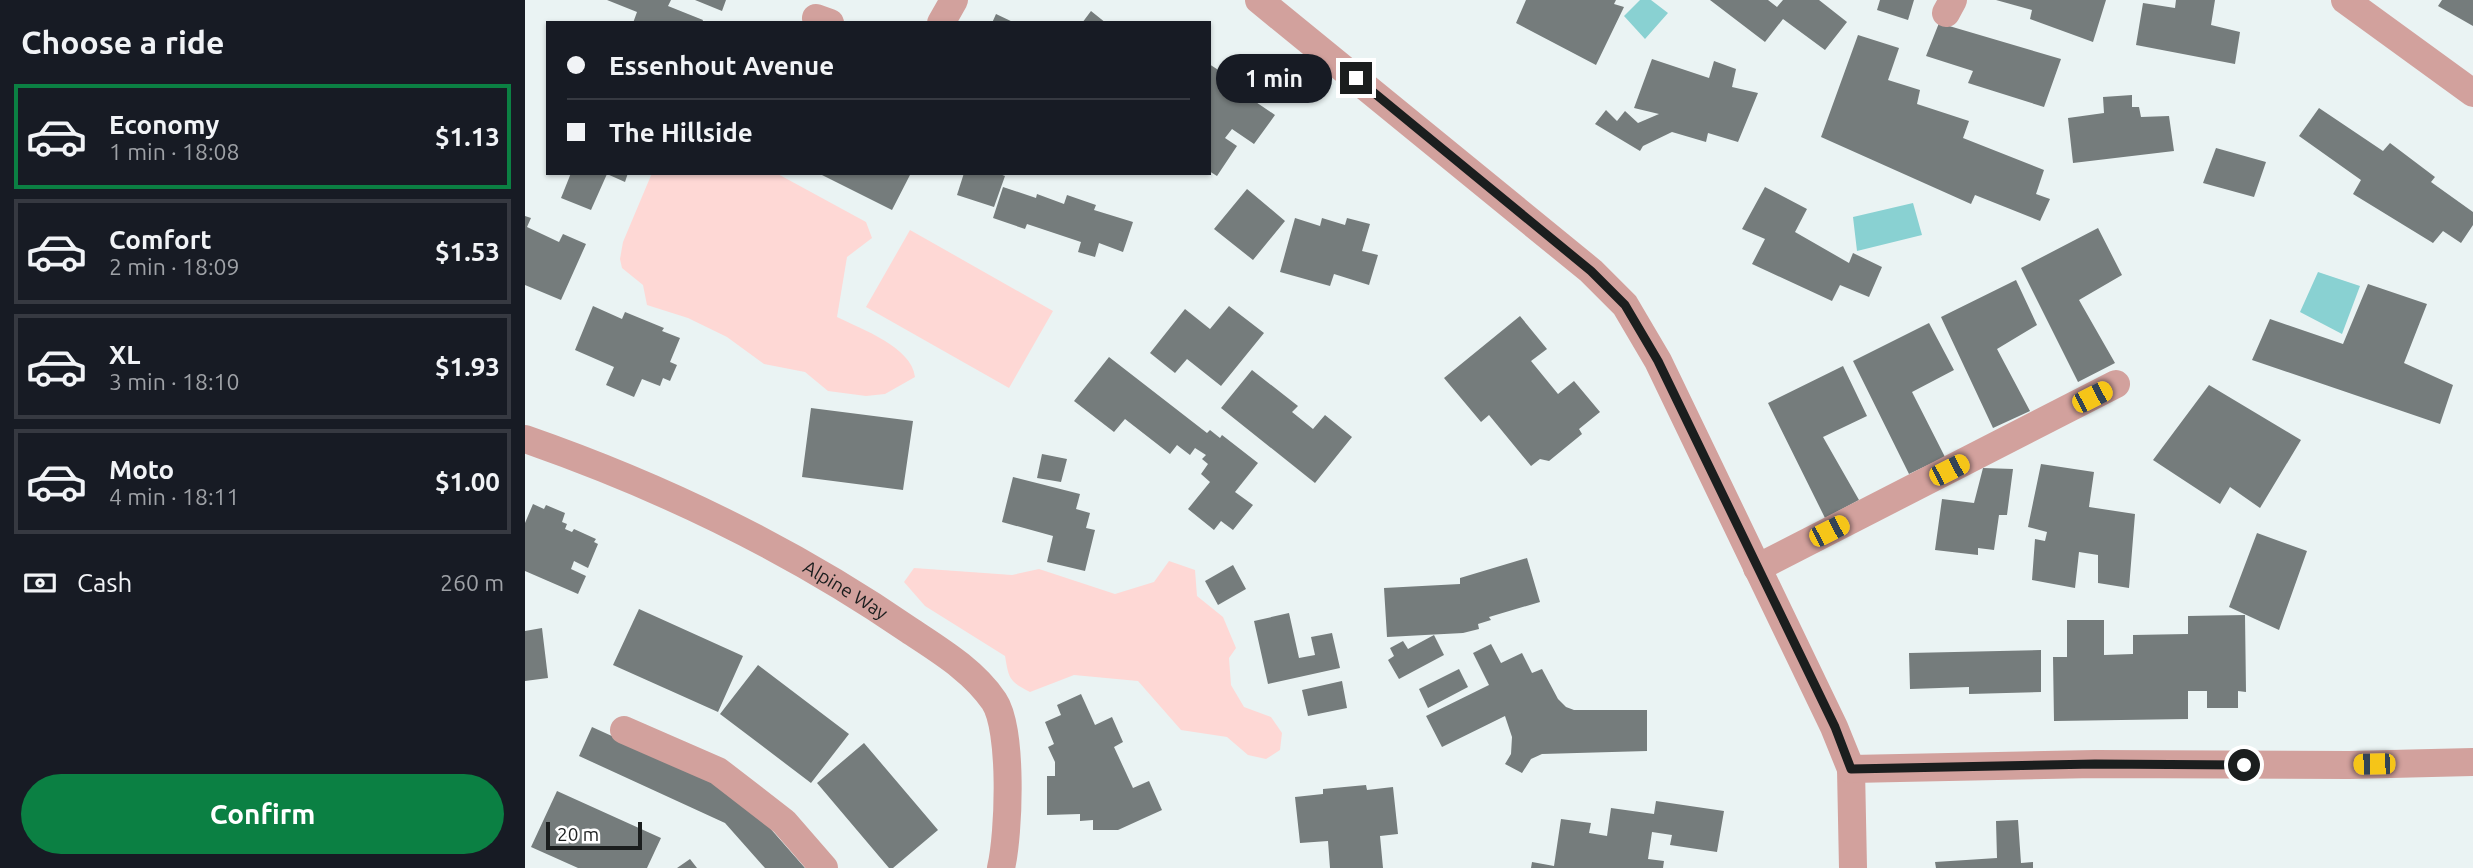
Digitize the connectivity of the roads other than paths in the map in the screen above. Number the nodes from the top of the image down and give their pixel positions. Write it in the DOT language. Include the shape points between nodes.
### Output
graph roads {
  1 [pos="954,0"];
  2 [pos="1259,0"];
  3 [pos="2345,0"];
  4 [pos="942,21"];
  5 [pos="2473,93"];
  6 [pos="2116,384"];
  7 [pos="525,439"];
  8 [pos="1757,568"];
  9 [pos="624,730"];
  10 [pos="2473,762"];
  11 [pos="1851,769"];
  12 [pos="824,868"];
  13 [pos="1001,868"];
  14 [pos="1853,868"];
  1 -- 4 [label="street"];
  2 -- 8 [label="street" via="1613,291 1658,361"];
  3 -- 5 [label="street"];
  6 -- 8 [label="street"];
  7 -- 13 [label="street, Alpine Way" via="663,493 795,558 862,598 971,675 1003,719 1007,824"];
  8 -- 11 [label="street"];
  9 -- 12 [label="street" via="718,771 784,822"];
  10 -- 11 [label="street"];
  11 -- 14 [label="street"];
}
